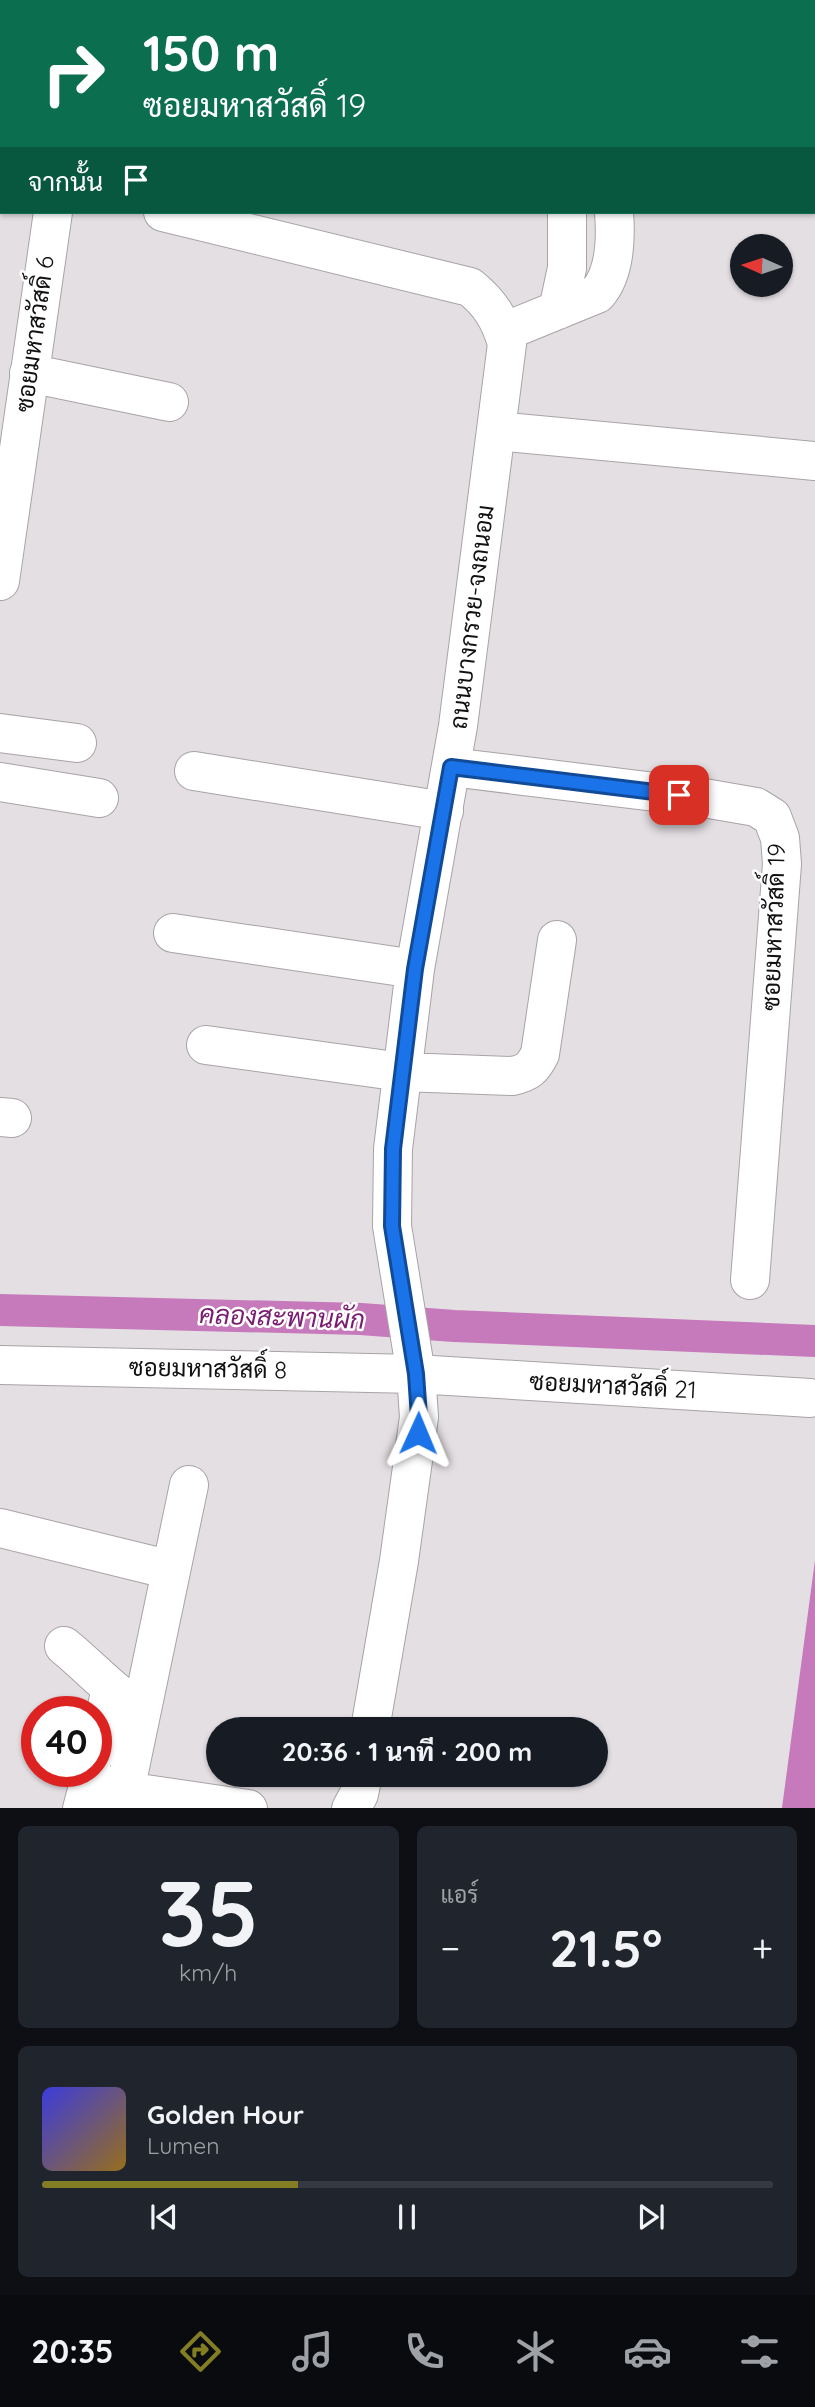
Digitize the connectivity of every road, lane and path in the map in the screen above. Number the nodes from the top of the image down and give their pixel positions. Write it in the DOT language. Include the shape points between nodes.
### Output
graph roads {
  1 [pos="52,214"];
  2 [pos="179,214"];
  3 [pos="566,214"];
  4 [pos="614,214"];
  5 [pos="286,227"];
  6 [pos="558,310"];
  7 [pos="504,332"];
  8 [pos="29,373"];
  9 [pos="169,402"];
  10 [pos="496,431"];
  11 [pos="815,461"];
  12 [pos="6,493"];
  13 [pos="0,581"];
  14 [pos="0,733"];
  15 [pos="77,743"];
  16 [pos="451,767"];
  17 [pos="194,771"];
  18 [pos="0,782"];
  19 [pos="99,798"];
  20 [pos="444,811"];
  21 [pos="173,933"];
  22 [pos="557,940"];
  23 [pos="415,969"];
  24 [pos="206,1045"];
  25 [pos="402,1072"];
  26 [pos="750,1280"];
  27 [pos="0,1365"];
  28 [pos="416,1374"];
  29 [pos="810,1398"];
  30 [pos="189,1485"];
  31 [pos="0,1528"];
  32 [pos="171,1570"];
  33 [pos="64,1646"];
  34 [pos="126,1700"];
  35 [pos="372,1717"];
  36 [pos="112,1725"];
  37 [pos="88,1787"];
  38 [pos="360,1787"];
  39 [pos="123,1800"];
  40 [pos="82,1808"];
  41 [pos="248,1808"];
  42 [pos="351,1808"];
  1 -- 8 [label="street, ซอยมหาสวัสดิ์ 6"];
  2 -- 5 [label="street, ถนนบางกรวย-จงถนอม"];
  3 -- 6 [label="street" via="566,268"];
  4 -- 6 [label="street" via="606,285 597,294"];
  5 -- 7 [label="street, ถนนบางกรวย-จงถนอม" via="470,287 486,300"];
  6 -- 7 [label="street"];
  7 -- 10 [label="street, ถนนบางกรวย-จงถนอม" via="507,344"];
  8 -- 9 [label="street"];
  8 -- 12 [label="street, ซอยมหาสวัสดิ์ 6"];
  10 -- 11 [label="street"];
  10 -- 16 [label="street, ถนนบางกรวย-จงถนอม"];
  12 -- 13 [label="street, ซอยมหาสวัสดิ์ 6"];
  14 -- 15 [label="street"];
  16 -- 20 [label="street, ถนนบางกรวย-จงถนอม"];
  16 -- 26 [label="street, ซอยมหาสวัสดิ์ 19" via="756,807 772,817 782,864"];
  17 -- 20 [label="street"];
  18 -- 19 [label="street"];
  20 -- 23 [label="street, ถนนบางกรวย-จงถนอม"];
  21 -- 23 [label="street"];
  22 -- 25 [label="street" via="540,1054 525,1074"];
  23 -- 25 [label="street, ถนนบางกรวย-จงถนอม"];
  24 -- 25 [label="street"];
  25 -- 28 [label="street, ถนนบางกรวย-จงถนอม" via="391,1203"];
  27 -- 28 [label="street, ซอยมหาสวัสดิ์ 8"];
  28 -- 29 [label="street, ซอยมหาสวัสดิ์ 21"];
  28 -- 35 [label="street, ถนนบางกรวย-จงถนอม" via="416,1450"];
  30 -- 32 [label="street"];
  31 -- 32 [label="street"];
  32 -- 34 [label="street"];
  33 -- 34 [label="street"];
  34 -- 36 [label="street"];
  34 -- 39 [label="street"];
  37 -- 40 [label="street"];
  38 -- 42 [label="street"];
  39 -- 41 [label="street"];
}
